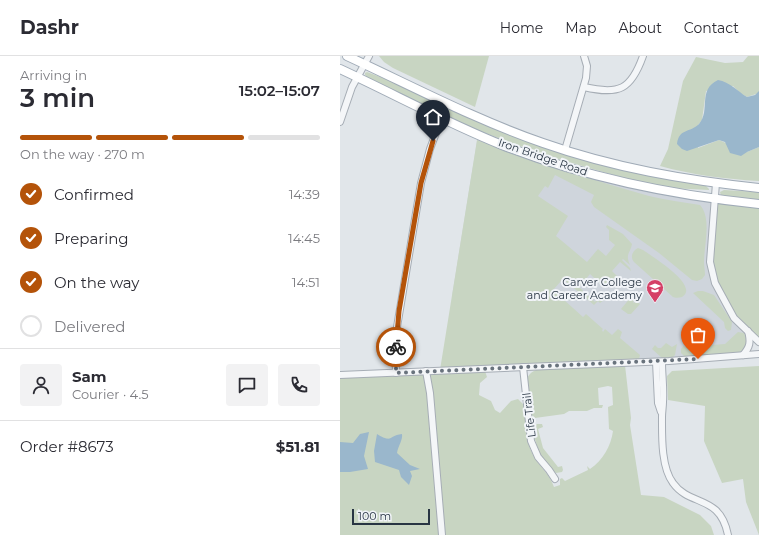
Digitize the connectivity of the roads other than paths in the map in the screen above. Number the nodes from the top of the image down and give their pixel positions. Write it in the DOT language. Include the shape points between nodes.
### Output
graph roads {
  1 [pos="347,56"];
  2 [pos="369,56"];
  3 [pos="584,56"];
  4 [pos="643,56"];
  5 [pos="365,64"];
  6 [pos="340,69"];
  7 [pos="357,77"];
  8 [pos="584,87"];
  9 [pos="442,117"];
  10 [pos="340,122"];
  11 [pos="565,150"];
  12 [pos="716,183"];
  13 [pos="759,188"];
  14 [pos="714,199"];
  15 [pos="759,204"];
  16 [pos="748,331"];
  17 [pos="759,342"];
  18 [pos="759,354"];
  19 [pos="743,355"];
  20 [pos="659,362"];
  21 [pos="524,367"];
  22 [pos="426,371"];
  23 [pos="396,373"];
  24 [pos="340,375"];
  25 [pos="555,479"];
  26 [pos="442,535"];
  27 [pos="728,535"];
  1 -- 5 [label="main road, Iron Bridge Road"];
  2 -- 5 [label="street"];
  3 -- 8 [label="street" via="587,66"];
  4 -- 8 [label="street" via="635,76 616,90"];
  5 -- 7 [label="street"];
  5 -- 11 [label="main road, Iron Bridge Road" via="487,121"];
  6 -- 7 [label="main road, Iron Bridge Road"];
  7 -- 9 [label="main road, Iron Bridge Road"];
  7 -- 10 [label="street"];
  8 -- 11 [label="street"];
  9 -- 14 [label="main road, Iron Bridge Road" via="503,145 570,168 629,184"];
  9 -- 23 [label="street" via="421,183 396,332"];
  11 -- 12 [label="main road, Iron Bridge Road" via="643,171"];
  12 -- 13 [label="main road, Iron Bridge Road"];
  12 -- 14 [label="street"];
  14 -- 15 [label="main road, Iron Bridge Road"];
  14 -- 16 [label="street" via="710,262 714,283 734,318"];
  16 -- 17 [label="street"];
  16 -- 19 [label="street" via="749,348"];
  18 -- 19 [label="street"];
  19 -- 20 [label="street"];
  20 -- 21 [label="street"];
  20 -- 27 [label="street" via="664,459 668,475 679,490 716,511"];
  21 -- 22 [label="street"];
  21 -- 25 [label="street, Life Trail" via="532,441 538,457"];
  22 -- 23 [label="street"];
  22 -- 26 [label="street"];
  23 -- 24 [label="street"];
}
